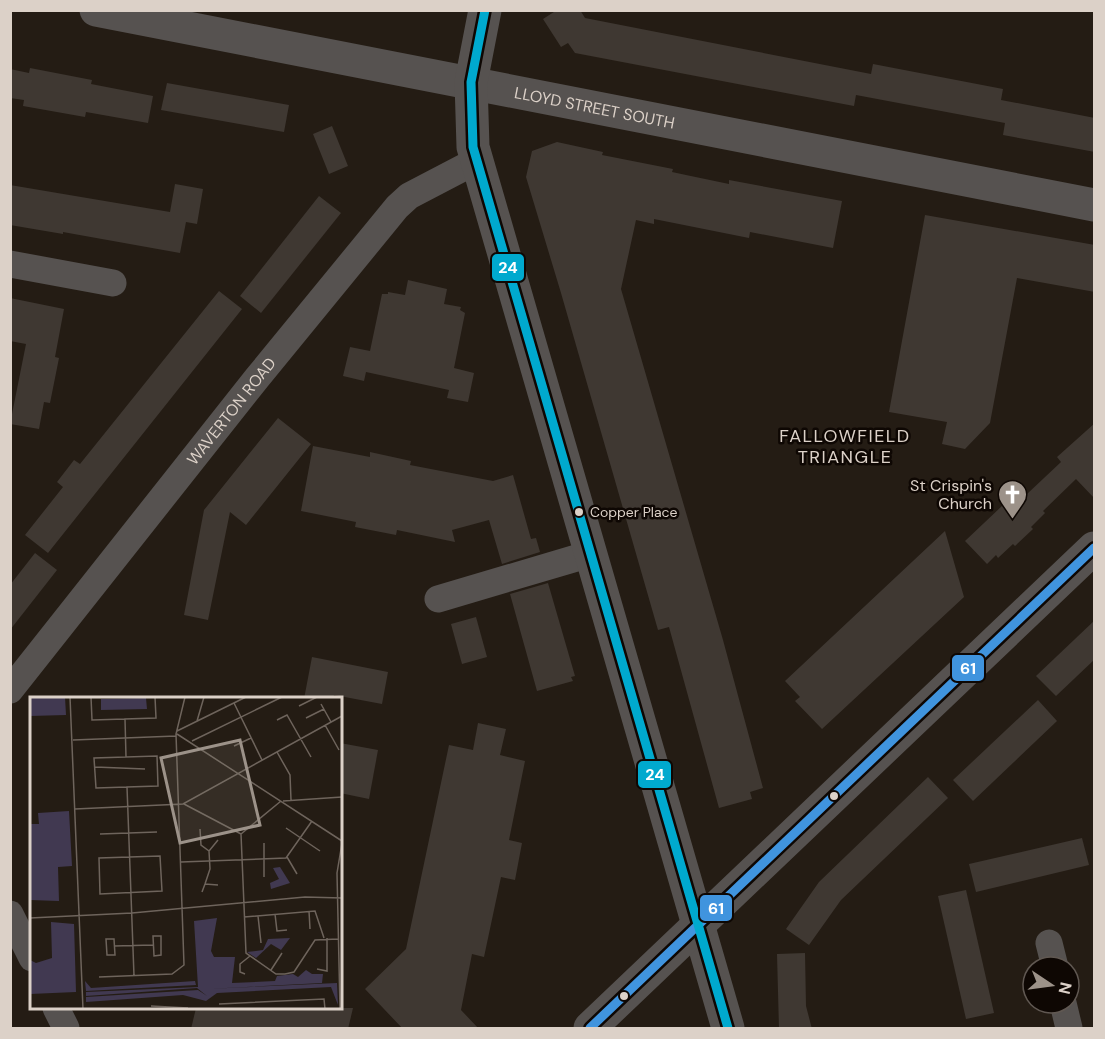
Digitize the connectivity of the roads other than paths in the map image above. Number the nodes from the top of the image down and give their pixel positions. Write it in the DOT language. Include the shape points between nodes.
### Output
graph roads {
  1 [pos="96,10"];
  2 [pos="484,10"];
  3 [pos="471,82"];
  4 [pos="476,161"];
  5 [pos="1095,205"];
  6 [pos="10,264"];
  7 [pos="113,283"];
  8 [pos="1095,548"];
  9 [pos="590,554"];
  10 [pos="438,599"];
  11 [pos="10,690"];
  12 [pos="10,914"];
  13 [pos="698,927"];
  14 [pos="30,954"];
  15 [pos="56,1009"];
  16 [pos="66,1029"];
  17 [pos="590,1029"];
  18 [pos="728,1029"];
  1 -- 3 [label="street, LLOYD STREET SOUTH"];
  2 -- 3 [label="street"];
  3 -- 4 [label="street"];
  3 -- 5 [label="street, LLOYD STREET SOUTH"];
  4 -- 9 [label="street"];
  4 -- 11 [label="street, WAVERTON ROAD" via="409,196 397,207"];
  6 -- 7 [label="street"];
  8 -- 13 [label="street"];
  9 -- 10 [label="street"];
  9 -- 13 [label="street"];
  12 -- 14 [label="street"];
  13 -- 17 [label="street"];
  13 -- 18 [label="street"];
  15 -- 16 [label="street"];
}
